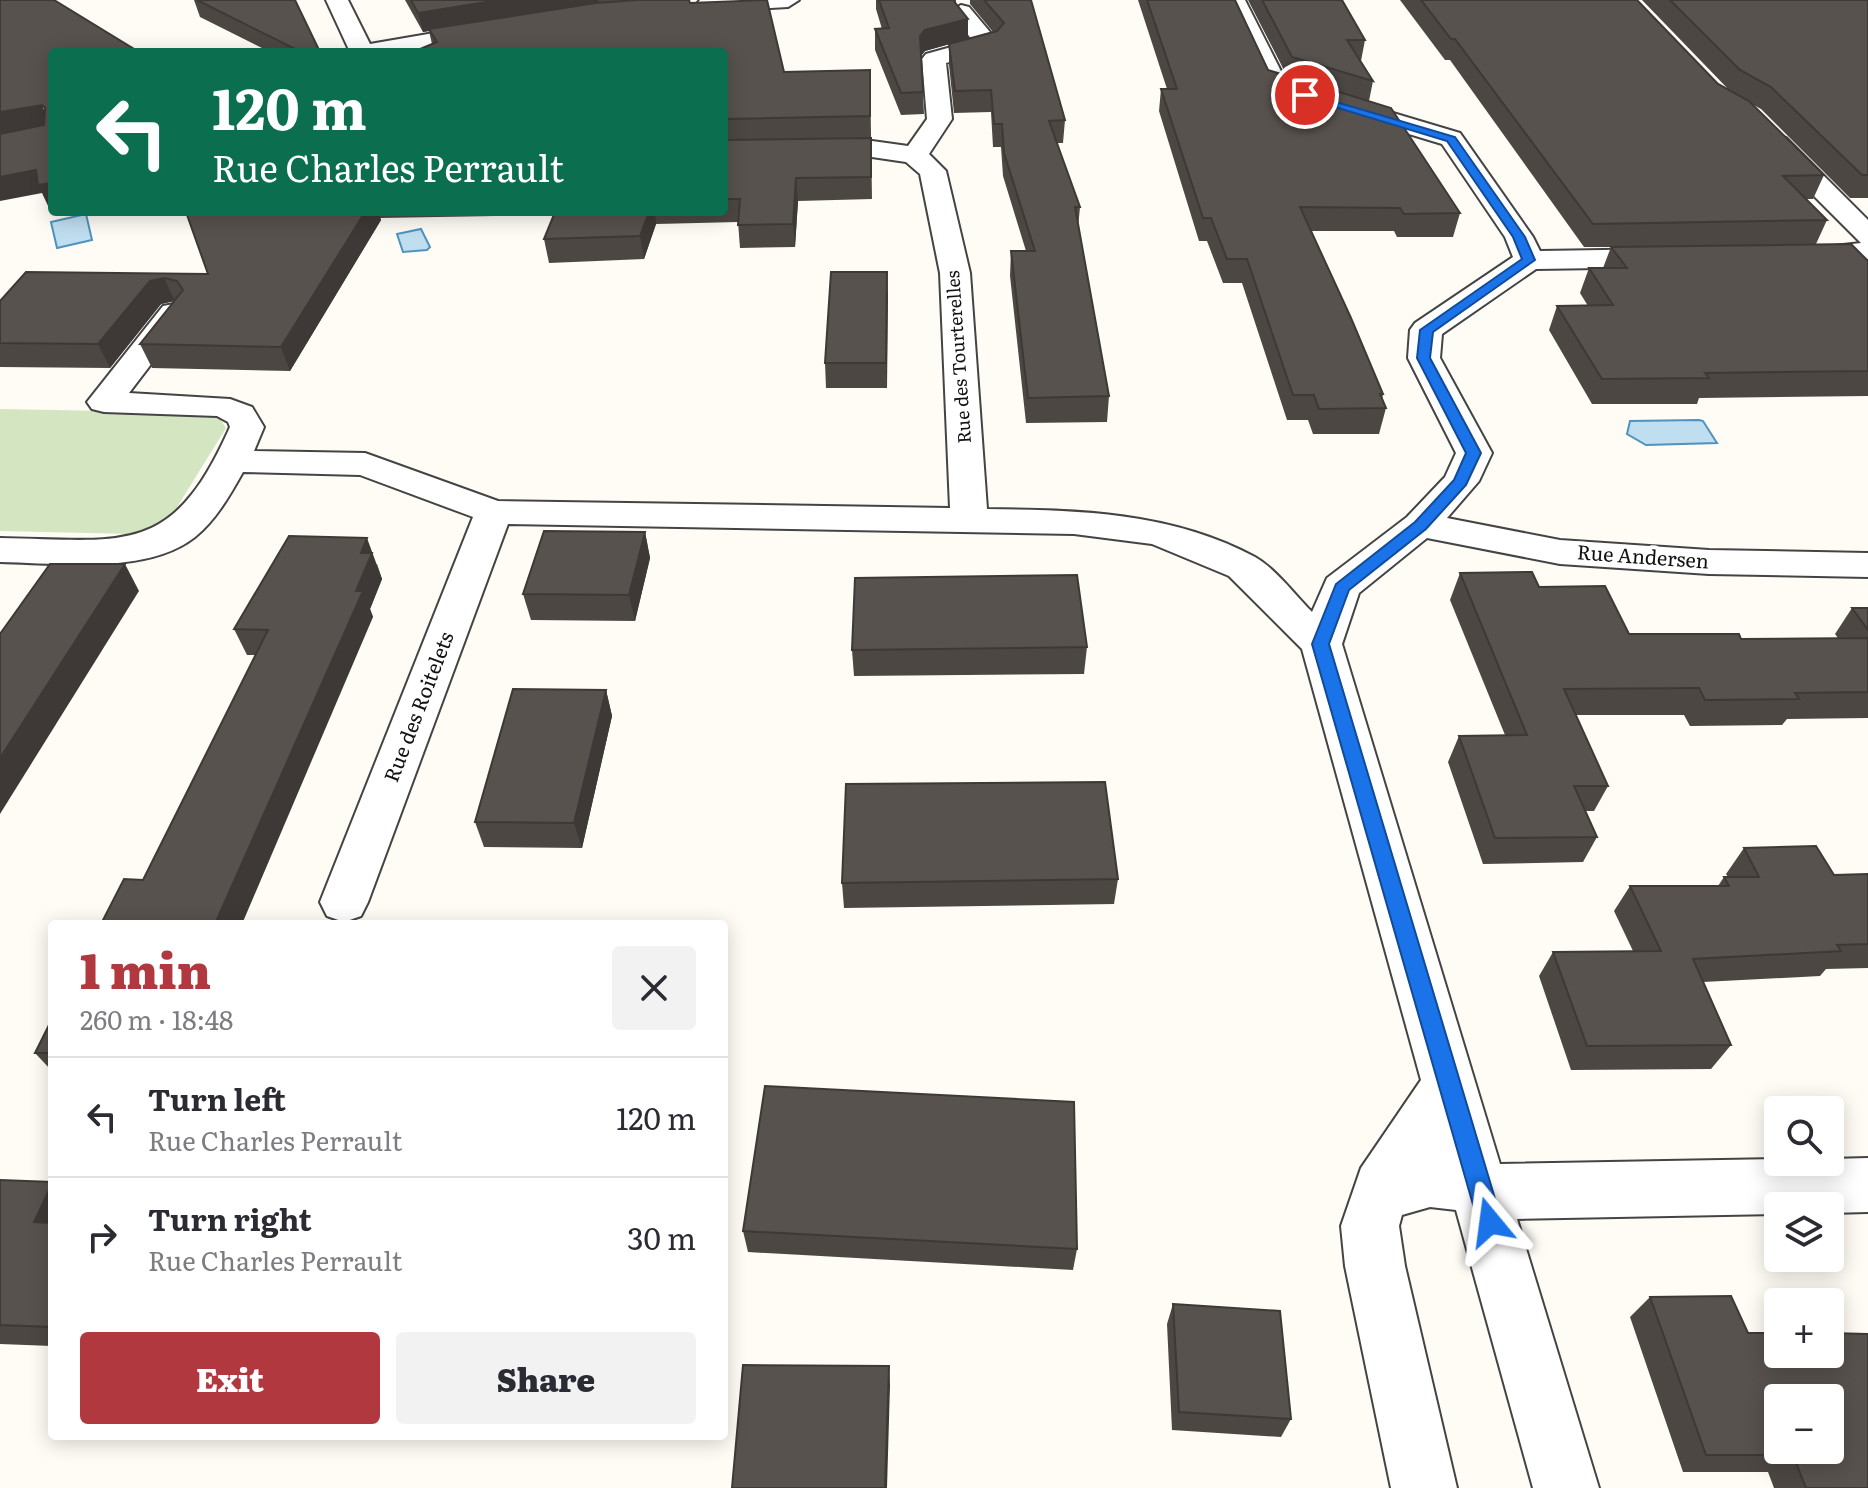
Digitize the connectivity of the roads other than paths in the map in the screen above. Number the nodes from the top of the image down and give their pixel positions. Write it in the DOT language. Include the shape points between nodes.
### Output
graph roads {
  1 [pos="337,0"];
  2 [pos="788,0"];
  3 [pos="1234,0"];
  4 [pos="678,7"];
  5 [pos="961,12"];
  6 [pos="520,26"];
  7 [pos="360,48"];
  8 [pos="386,48"];
  9 [pos="1761,127"];
  10 [pos="728,152"];
  11 [pos="914,155"];
  12 [pos="1868,236"];
  13 [pos="1868,250"];
  14 [pos="1763,257"];
  15 [pos="1700,258"];
  16 [pos="1529,260"];
  17 [pos="174,313"];
  18 [pos="232,461"];
  19 [pos="494,512"];
  20 [pos="969,520"];
  21 [pos="1420,525"];
  22 [pos="0,550"];
  23 [pos="1868,565"];
  24 [pos="1321,644"];
  25 [pos="344,902"];
  26 [pos="1450,1082"];
  27 [pos="1868,1185"];
  28 [pos="1482,1192"];
  29 [pos="1379,1197"];
  30 [pos="1424,1488"];
  31 [pos="1566,1488"];
  1 -- 7 [label="street"];
  2 -- 4 [label="street"];
  3 -- 16 [label="street" via="1276,86 1451,139 1519,237"];
  5 -- 11 [label="street" via="988,44 934,59 943,107 933,136"];
  6 -- 8 [label="street"];
  9 -- 12 [label="street"];
  10 -- 11 [label="street" via="865,148"];
  11 -- 20 [label="street, Rue des Tourterelles" via="933,171 955,273"];
  13 -- 14 [label="street" via="1842,256"];
  15 -- 16 [label="street"];
  16 -- 21 [label="street" via="1426,330 1424,358 1474,453 1461,481"];
  17 -- 18 [label="street" via="104,402 235,410 247,427"];
  18 -- 19 [label="street" via="365,464"];
  18 -- 22 [label="street" via="197,513 174,535 159,541 120,549"];
  19 -- 20 [label="street"];
  19 -- 25 [label="street, Rue des Roitelets"];
  20 -- 24 [label="street" via="1074,522 1159,533 1243,567"];
  21 -- 23 [label="street, Rue Andersen" via="1560,552"];
  21 -- 24 [label="street" via="1341,587"];
  24 -- 26 [label="street"];
  26 -- 28 [label="street"];
  26 -- 29 [label="street"];
  27 -- 28 [label="street"];
  28 -- 29 [label="street" via="1459,1181 1430,1180 1404,1183"];
  28 -- 31 [label="street"];
  29 -- 30 [label="street" via="1370,1226 1375,1266"];
}
